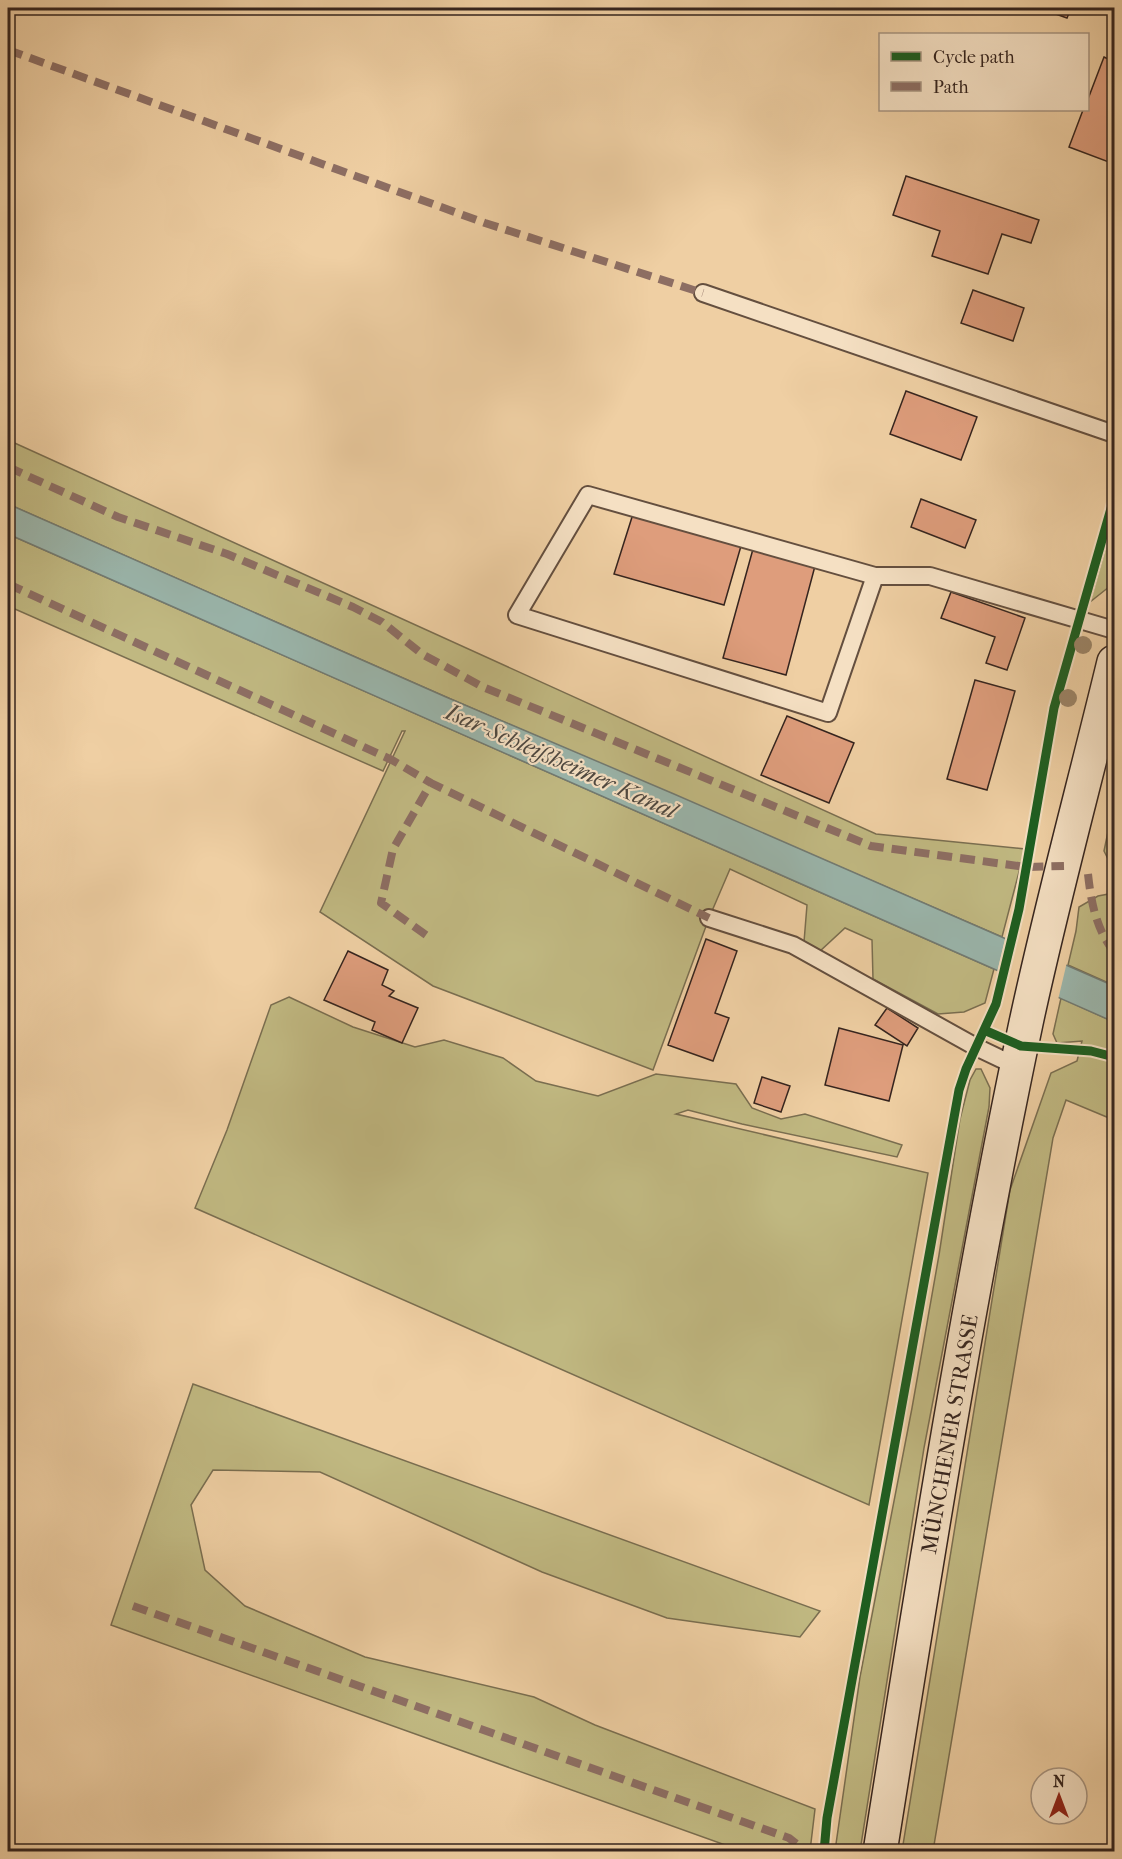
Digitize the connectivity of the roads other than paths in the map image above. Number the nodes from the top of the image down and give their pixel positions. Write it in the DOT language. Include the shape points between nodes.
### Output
graph roads {
  1 [pos="703,293"];
  2 [pos="1114,434"];
  3 [pos="875,576"];
  4 [pos="1114,630"];
  5 [pos="1114,662"];
  6 [pos="709,918"];
  7 [pos="1018,1066"];
  8 [pos="880,1851"];
  1 -- 2 [label="lane"];
  3 -- 3 [label="lane" via="588,495 517,615 828,713"];
  3 -- 4 [label="lane" via="930,576"];
  5 -- 7 [label="main road, MÜNCHENER STRASSE" via="1049,920"];
  6 -- 7 [label="lane" via="793,945 976,1047"];
  7 -- 8 [label="main road, MÜNCHENER STRASSE" via="939,1483"];
}
